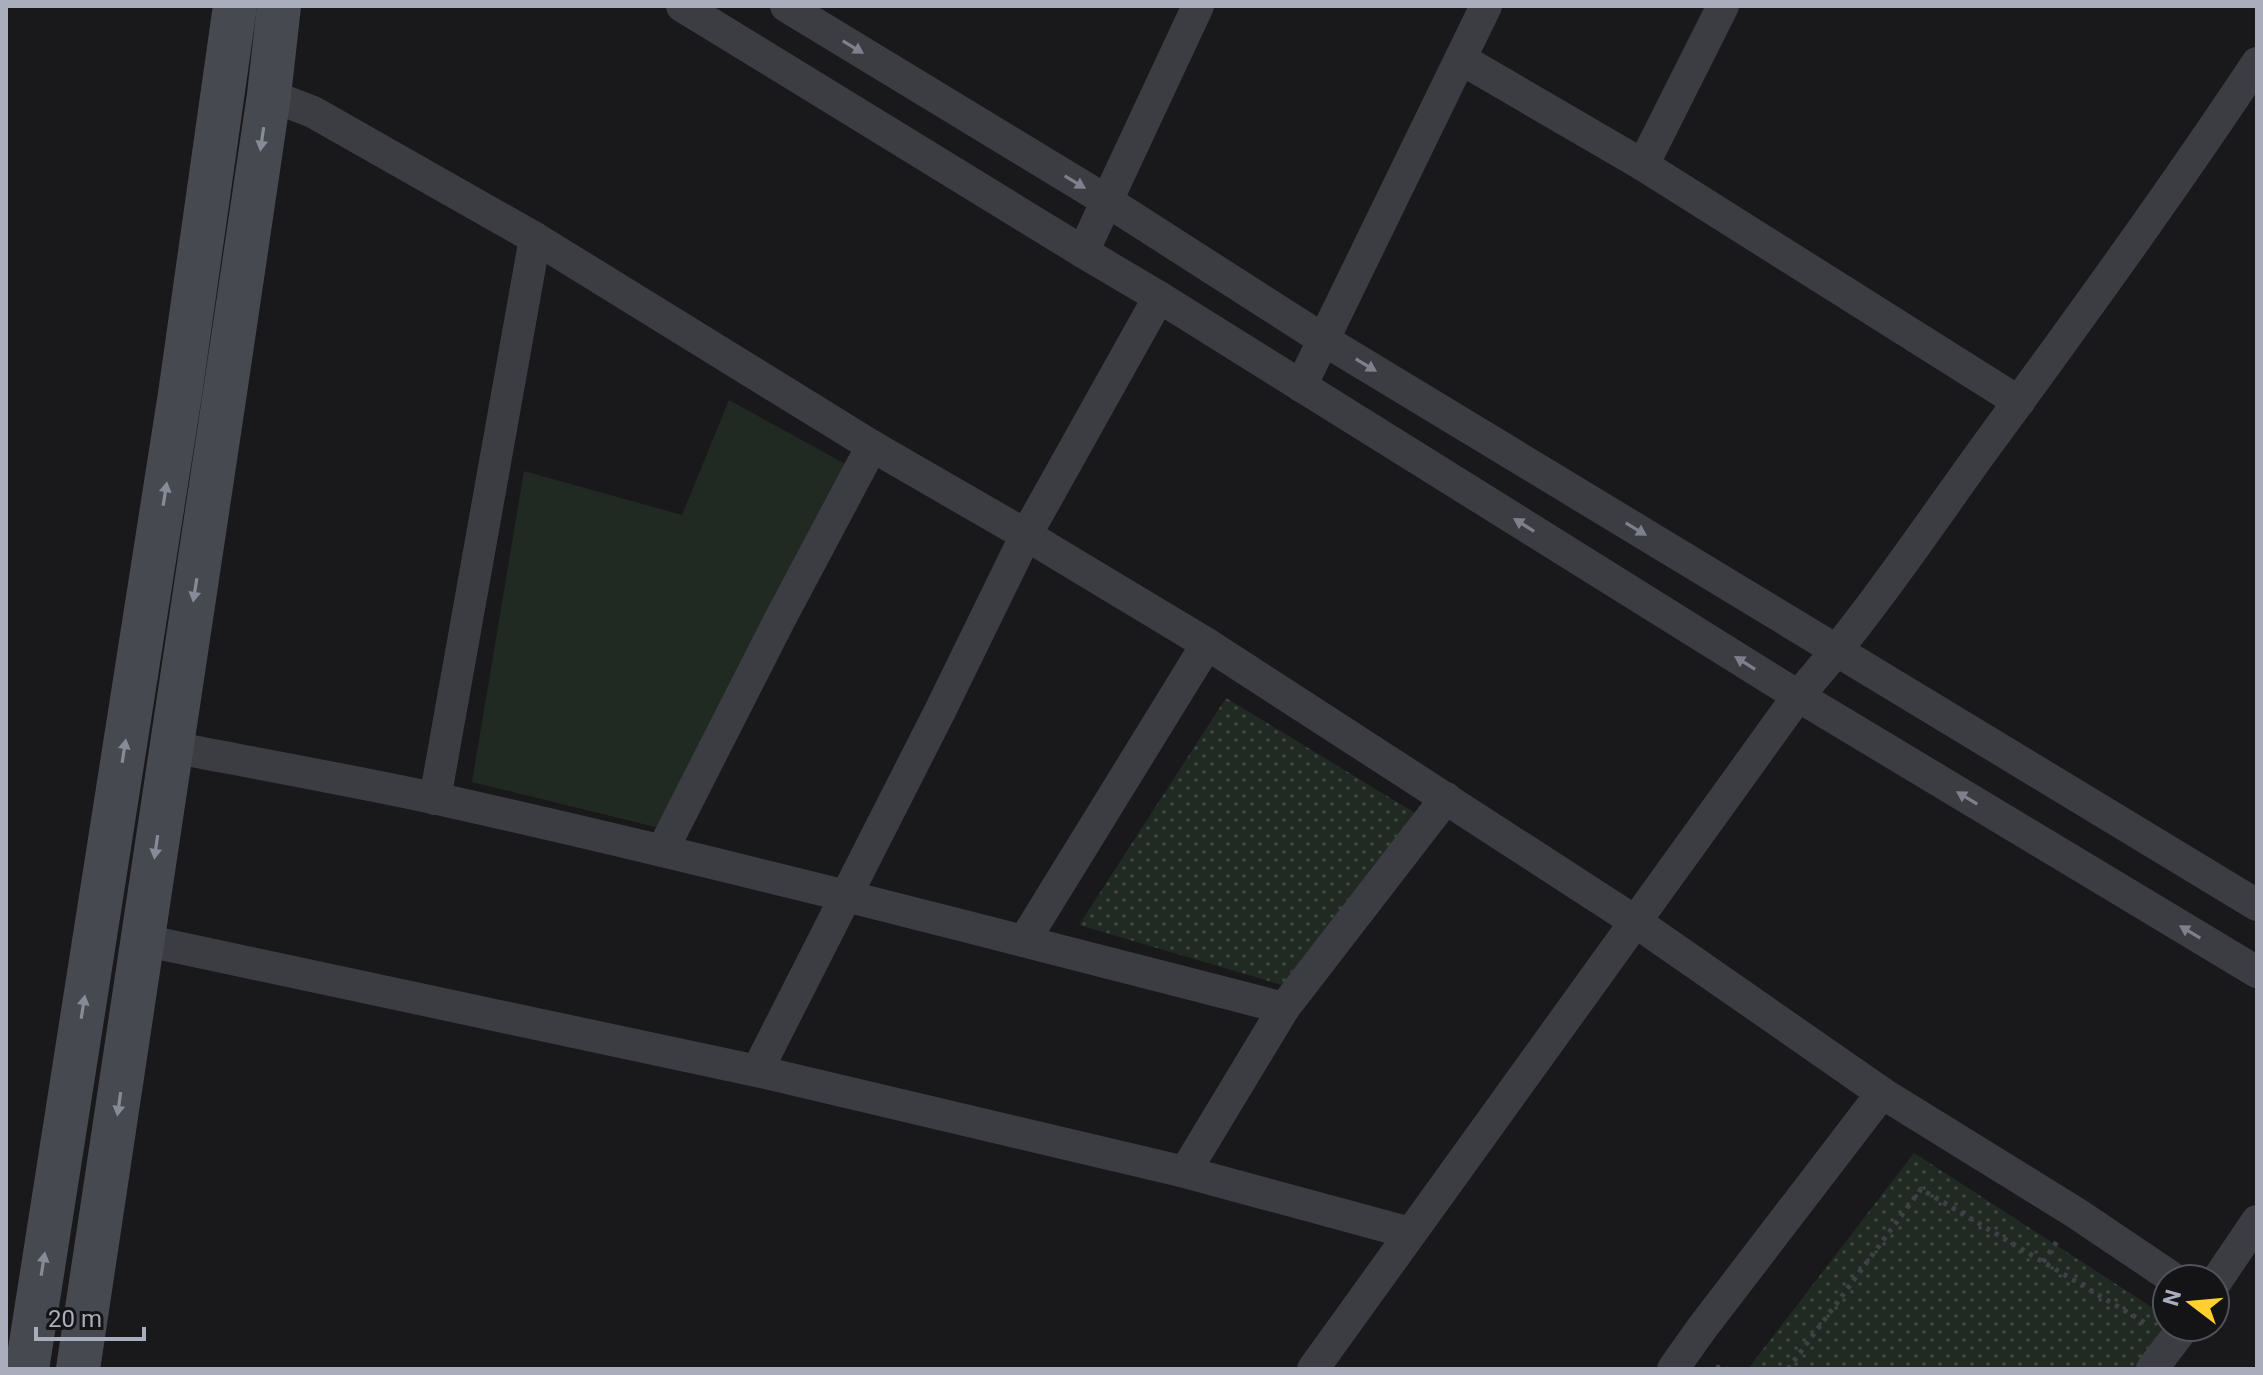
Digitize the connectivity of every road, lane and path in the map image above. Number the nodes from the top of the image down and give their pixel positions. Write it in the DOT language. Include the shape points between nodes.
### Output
graph roads {
  1 [pos="235,6"];
  2 [pos="279,6"];
  3 [pos="682,6"];
  4 [pos="786,6"];
  5 [pos="1198,6"];
  6 [pos="1486,6"];
  7 [pos="1723,6"];
  8 [pos="1461,59"];
  9 [pos="2257,63"];
  10 [pos="269,95"];
  11 [pos="1643,165"];
  12 [pos="1107,201"];
  13 [pos="535,238"];
  14 [pos="1083,252"];
  15 [pos="1159,297"];
  16 [pos="1324,340"];
  17 [pos="1301,386"];
  18 [pos="180,394"];
  19 [pos="224,399"];
  20 [pos="2019,402"];
  21 [pos="872,446"];
  22 [pos="1026,535"];
  23 [pos="1207,644"];
  24 [pos="1838,651"];
  25 [pos="1798,696"];
  26 [pos="171,747"];
  27 [pos="1446,798"];
  28 [pos="435,799"];
  29 [pos="662,851"];
  30 [pos="844,897"];
  31 [pos="2257,905"];
  32 [pos="1636,922"];
  33 [pos="143,940"];
  34 [pos="1024,941"];
  35 [pos="2257,972"];
  36 [pos="1284,1008"];
  37 [pos="757,1071"];
  38 [pos="1882,1093"];
  39 [pos="1185,1172"];
  40 [pos="2257,1221"];
  41 [pos="1410,1233"];
  42 [pos="2229,1263"];
  43 [pos="2151,1264"];
  44 [pos="2140,1335"];
  45 [pos="2172,1343"];
  46 [pos="27,1369"];
  47 [pos="78,1369"];
  48 [pos="1313,1369"];
  49 [pos="1673,1369"];
  50 [pos="1788,1369"];
  51 [pos="2152,1369"];
  1 -- 18 [label="street"];
  2 -- 10 [label="street"];
  3 -- 14 [label="street"];
  4 -- 12 [label="street, one-way"];
  5 -- 12 [label="street"];
  6 -- 8 [label="street"];
  7 -- 11 [label="street"];
  8 -- 11 [label="street"];
  8 -- 16 [label="street"];
  9 -- 20 [label="street"];
  10 -- 13 [label="street" via="313,112"];
  10 -- 19 [label="street, one-way"];
  11 -- 20 [label="street"];
  12 -- 14 [label="street"];
  12 -- 16 [label="street"];
  13 -- 21 [label="street"];
  13 -- 28 [label="street"];
  14 -- 15 [label="street"];
  15 -- 17 [label="street"];
  15 -- 22 [label="street"];
  16 -- 17 [label="street"];
  16 -- 24 [label="street, one-way"];
  25 -- 17 [label="street, one-way"];
  18 -- 19 [label="street"];
  46 -- 18 [label="street, one-way"];
  19 -- 26 [label="street, one-way"];
  20 -- 24 [label="street"];
  21 -- 22 [label="street"];
  21 -- 29 [label="street"];
  22 -- 23 [label="street"];
  22 -- 30 [label="street"];
  23 -- 27 [label="street"];
  23 -- 34 [label="street"];
  24 -- 25 [label="street"];
  24 -- 31 [label="street"];
  25 -- 32 [label="street"];
  35 -- 25 [label="street, one-way"];
  26 -- 28 [label="street"];
  26 -- 33 [label="street, one-way"];
  27 -- 32 [label="street"];
  27 -- 36 [label="street"];
  28 -- 29 [label="street"];
  29 -- 30 [label="street"];
  30 -- 34 [label="street"];
  30 -- 37 [label="street"];
  32 -- 38 [label="street"];
  32 -- 41 [label="street"];
  33 -- 37 [label="street"];
  33 -- 47 [label="street, one-way"];
  34 -- 36 [label="street"];
  36 -- 39 [label="street"];
  37 -- 39 [label="street"];
  38 -- 43 [label="street"];
  38 -- 49 [label="street"];
  39 -- 41 [label="street"];
  40 -- 42 [label="street"];
  41 -- 48 [label="street"];
  44 -- 50 [label="path" via="2147,1324 1921,1189"];
  45 -- 51 [label="street"];
}
